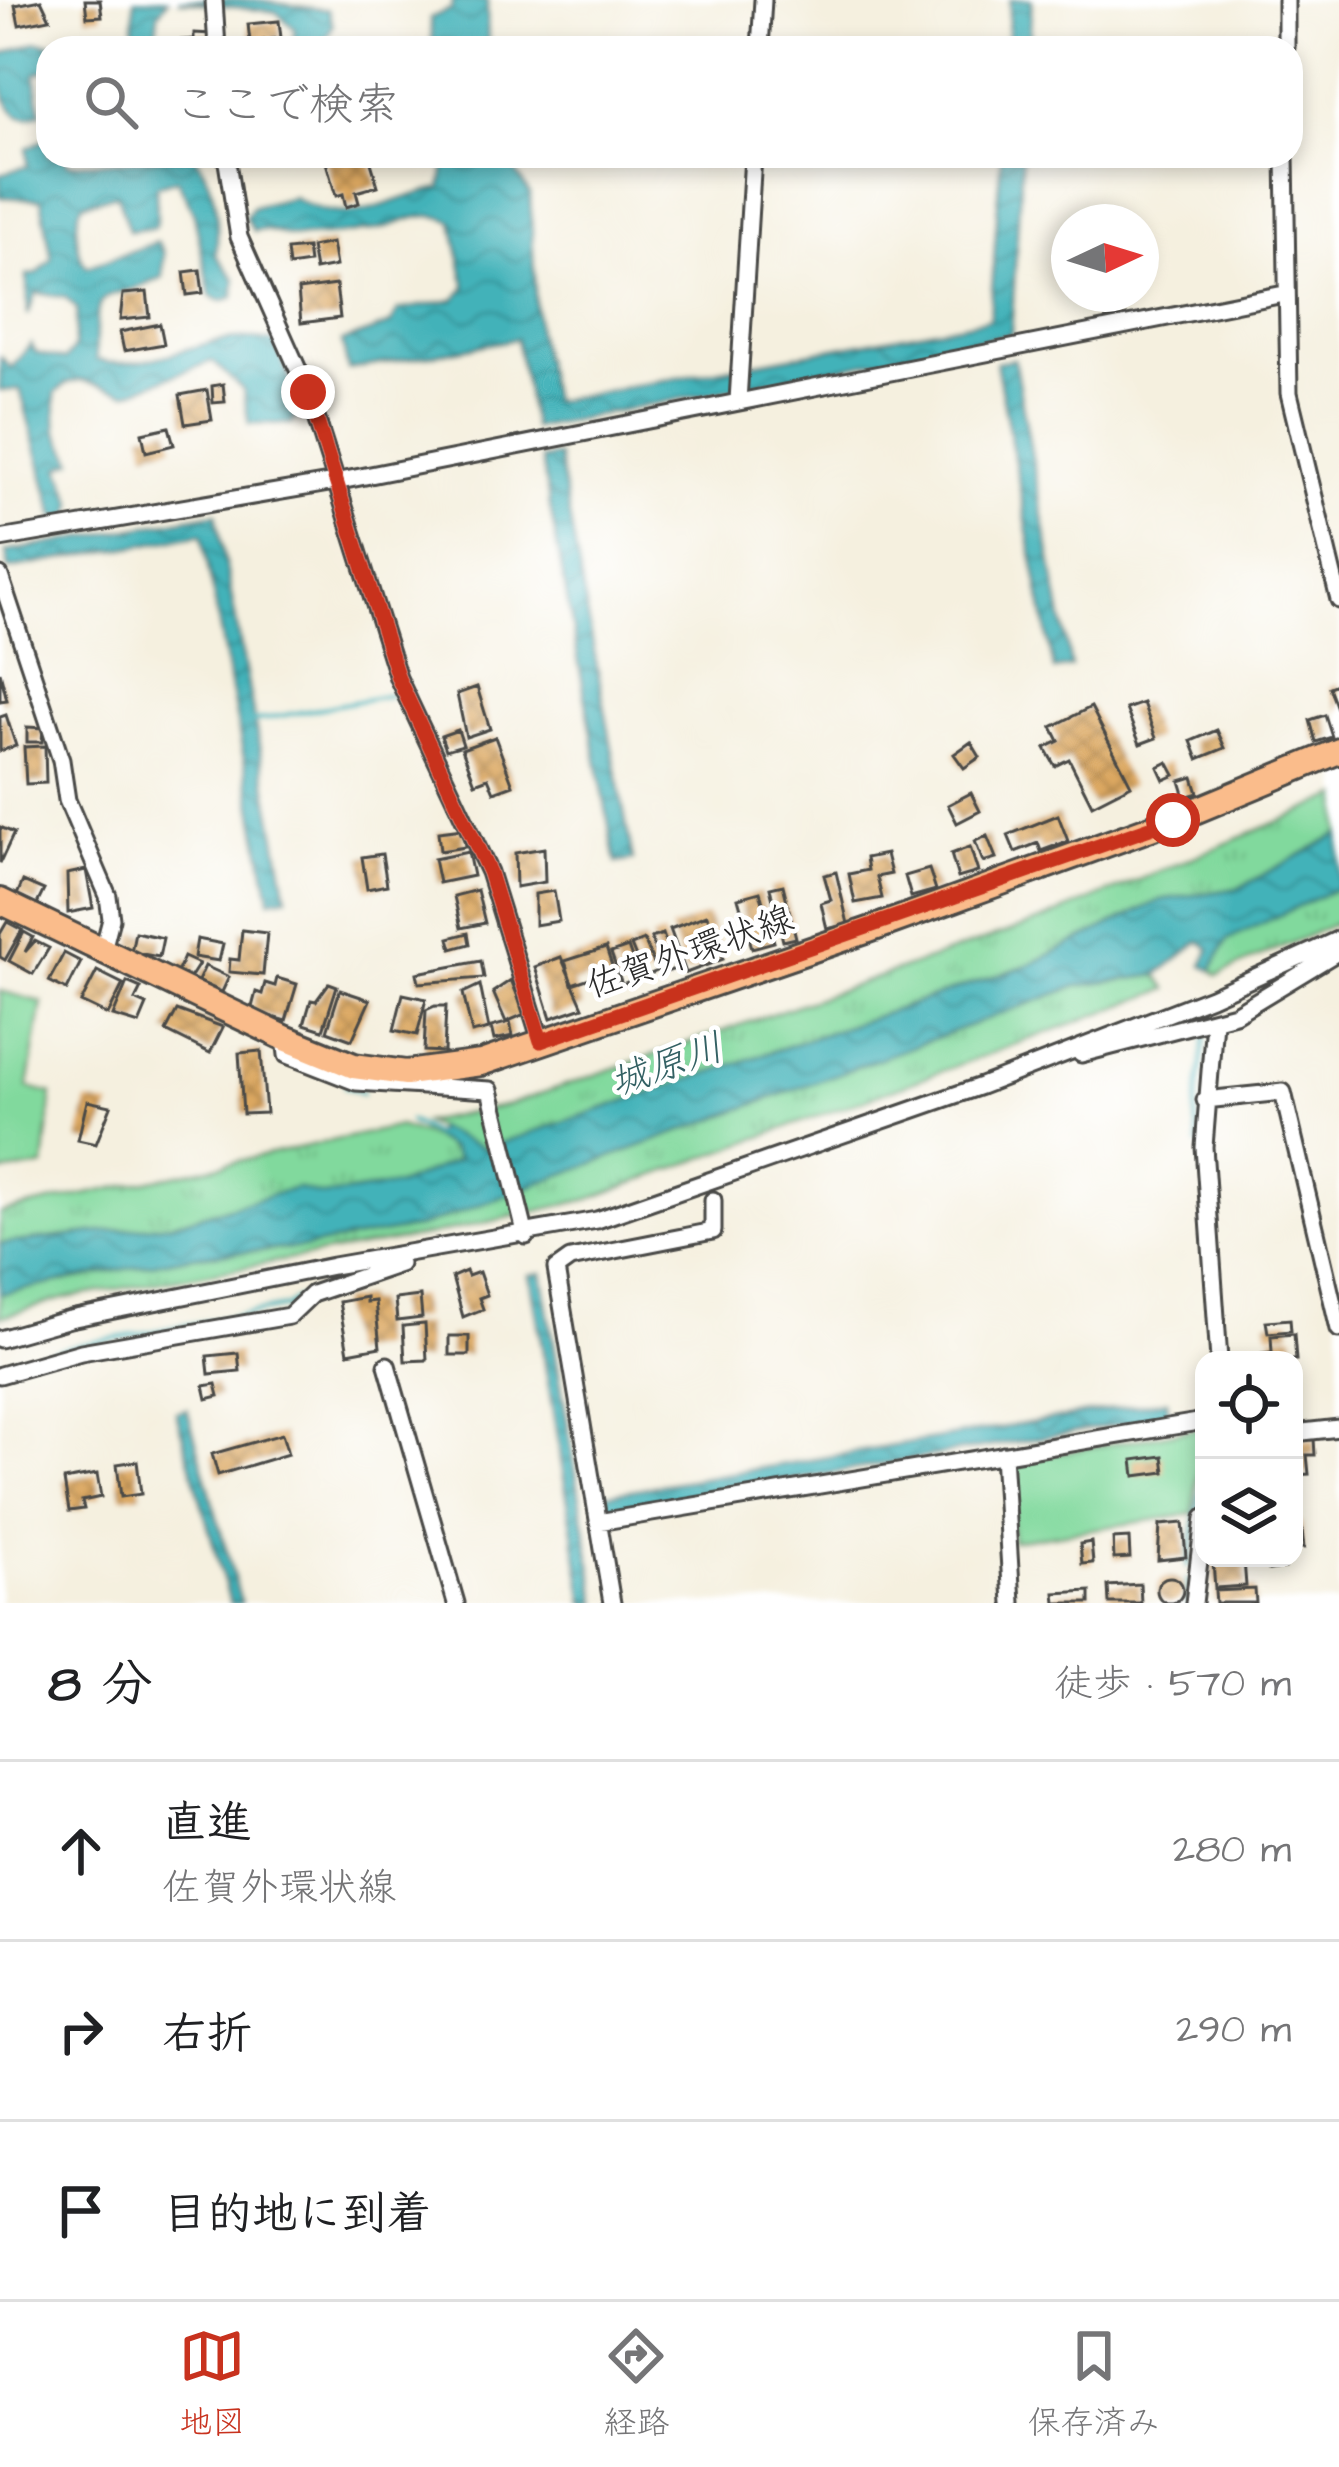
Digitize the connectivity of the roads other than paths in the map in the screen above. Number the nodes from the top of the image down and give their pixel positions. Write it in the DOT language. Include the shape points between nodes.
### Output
graph roads {
  1 [pos="763,0"];
  2 [pos="1286,0"];
  3 [pos="214,5"];
  4 [pos="216,36"];
  5 [pos="761,36"];
  6 [pos="1286,36"];
  7 [pos="228,168"];
  8 [pos="752,168"];
  9 [pos="1285,168"];
  10 [pos="1284,295"];
  11 [pos="738,401"];
  12 [pos="335,482"];
  13 [pos="0,539"];
  14 [pos="0,576"];
  15 [pos="1339,600"];
  16 [pos="1339,751"];
  17 [pos="0,901"];
  18 [pos="1339,939"];
  19 [pos="103,950"];
  20 [pos="1339,951"];
  21 [pos="1214,1022"];
  22 [pos="285,1038"];
  23 [pos="541,1041"];
  24 [pos="1060,1055"];
  25 [pos="1205,1100"];
  26 [pos="713,1200"];
  27 [pos="526,1236"];
  28 [pos="431,1253"];
  29 [pos="1339,1329"];
  30 [pos="0,1339"];
  31 [pos="1219,1351"];
  32 [pos="387,1365"];
  33 [pos="0,1375"];
  34 [pos="1195,1422"];
  35 [pos="1339,1428"];
  36 [pos="1303,1432"];
  37 [pos="1003,1454"];
  38 [pos="598,1522"];
  39 [pos="1198,1567"];
  40 [pos="456,1603"];
  41 [pos="612,1603"];
  42 [pos="1012,1603"];
  43 [pos="1194,1603"];
  1 -- 5 [label="street"];
  2 -- 6 [label="street"];
  3 -- 4 [label="street"];
  7 -- 12 [label="street" via="239,237 308,392"];
  8 -- 11 [label="street"];
  9 -- 10 [label="street"];
  10 -- 11 [label="street"];
  10 -- 15 [label="street" via="1289,393"];
  11 -- 12 [label="street"];
  12 -- 13 [label="street"];
  12 -- 23 [label="street" via="398,678 489,872"];
  14 -- 19 [label="street" via="67,800 108,896"];
  16 -- 23 [label="main road, 佐賀外環状線" via="1130,836"];
  17 -- 19 [label="main road, 佐賀外環状線"];
  18 -- 24 [label="street"];
  19 -- 22 [label="main road, 佐賀外環状線"];
  20 -- 21 [label="street"];
  21 -- 24 [label="street"];
  21 -- 25 [label="street"];
  22 -- 23 [label="main road, 佐賀外環状線" via="354,1066 406,1073 481,1064"];
  22 -- 27 [label="street" via="287,1055 356,1082 490,1090"];
  24 -- 27 [label="street" via="715,1182"];
  25 -- 29 [label="street" via="1283,1092"];
  25 -- 31 [label="street"];
  26 -- 38 [label="street" via="713,1231 570,1259 556,1269"];
  27 -- 28 [label="street"];
  28 -- 30 [label="street" via="289,1274"];
  28 -- 33 [label="street" via="312,1294 289,1316 81,1352"];
  32 -- 40 [label="street"];
  34 -- 37 [label="street"];
  35 -- 36 [label="street"];
  37 -- 38 [label="street"];
  37 -- 42 [label="street"];
  38 -- 41 [label="street"];
  39 -- 43 [label="street"];
}
